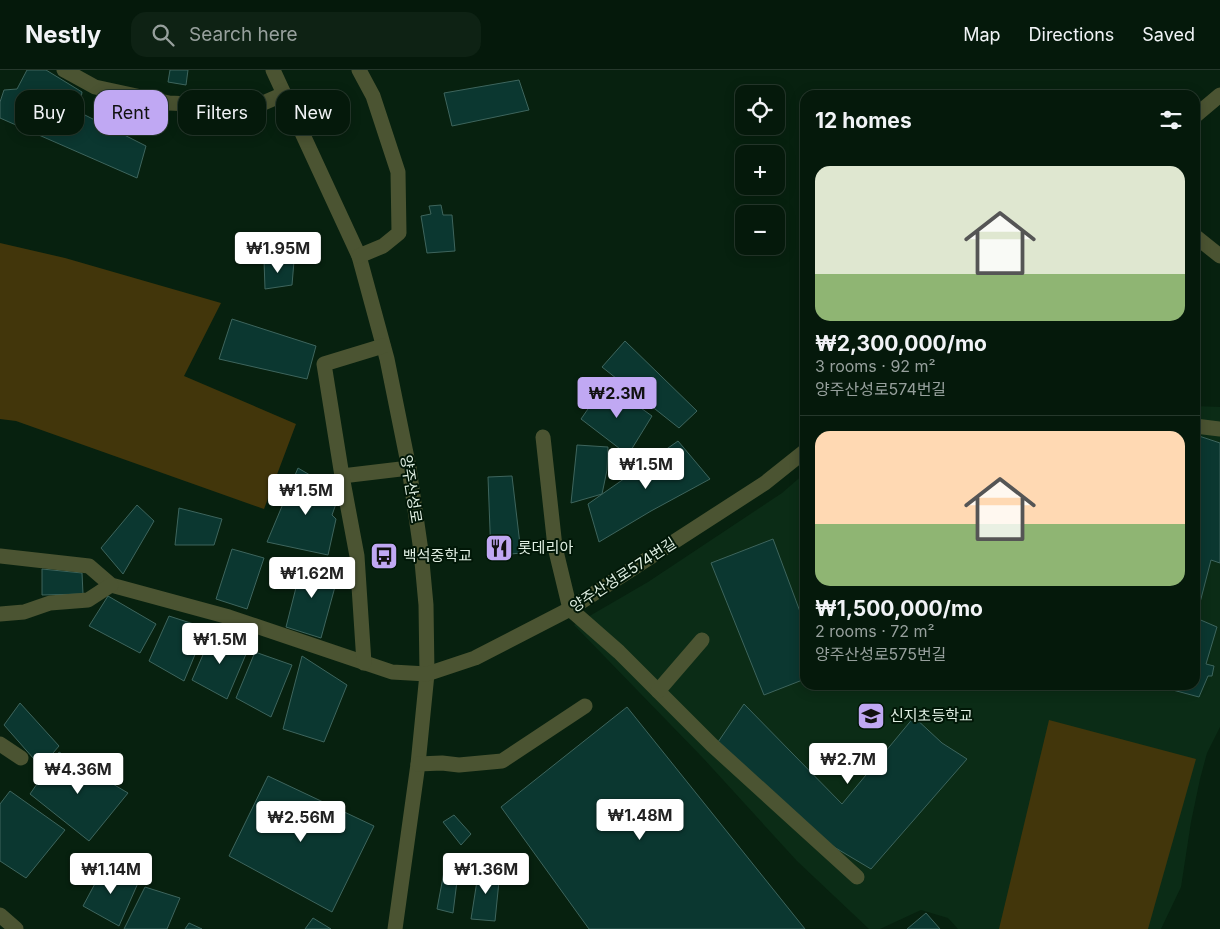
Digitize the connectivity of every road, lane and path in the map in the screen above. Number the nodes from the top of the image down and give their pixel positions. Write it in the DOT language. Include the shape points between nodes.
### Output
graph roads {
  1 [pos="64,70"];
  2 [pos="274,70"];
  3 [pos="359,70"];
  4 [pos="282,90"];
  5 [pos="1220,95"];
  6 [pos="276,97"];
  7 [pos="1200,112"];
  8 [pos="303,135"];
  9 [pos="1200,240"];
  10 [pos="359,256"];
  11 [pos="1220,256"];
  12 [pos="383,346"];
  13 [pos="1200,427"];
  14 [pos="1220,429"];
  15 [pos="543,437"];
  16 [pos="800,455"];
  17 [pos="409,468"];
  18 [pos="342,476"];
  19 [pos="0,556"];
  20 [pos="112,585"];
  21 [pos="570,609"];
  22 [pos="0,614"];
  23 [pos="702,640"];
  24 [pos="364,663"];
  25 [pos="427,674"];
  26 [pos="658,691"];
  27 [pos="585,706"];
  28 [pos="0,744"];
  29 [pos="21,758"];
  30 [pos="418,764"];
  31 [pos="857,877"];
  32 [pos="0,915"];
  33 [pos="16,929"];
  34 [pos="395,929"];
  1 -- 6 [label="street" via="95,87 169,102 254,107"];
  2 -- 4 [label="street, 양주산성로"];
  3 -- 10 [label="street" via="373,96 398,172 399,233 382,246"];
  5 -- 7 [label="street"];
  8 -- 10 [label="street, 양주산성로"];
  9 -- 11 [label="street"];
  10 -- 12 [label="street, 양주산성로"];
  12 -- 17 [label="street, 양주산성로"];
  12 -- 18 [label="street" via="324,364"];
  13 -- 14 [label="street"];
  15 -- 21 [label="street" via="555,547"];
  16 -- 21 [label="street, 양주산성로574번길" via="765,483"];
  17 -- 18 [label="street"];
  17 -- 25 [label="street, 양주산성로" via="425,596"];
  18 -- 24 [label="street" via="357,556"];
  19 -- 20 [label="street" via="89,566"];
  20 -- 22 [label="street" via="88,600 50,603 24,612"];
  20 -- 24 [label="street" via="229,617"];
  21 -- 25 [label="street, 양주산성로574번길" via="475,658"];
  21 -- 26 [label="street" via="620,652"];
  23 -- 26 [label="street"];
  24 -- 25 [label="street" via="392,672"];
  25 -- 30 [label="street, 양주산성로"];
  26 -- 31 [label="street" via="712,745"];
  27 -- 30 [label="street" via="502,761"];
  28 -- 29 [label="street"];
  30 -- 34 [label="street, 양주산성로"];
  32 -- 33 [label="street"];
}
